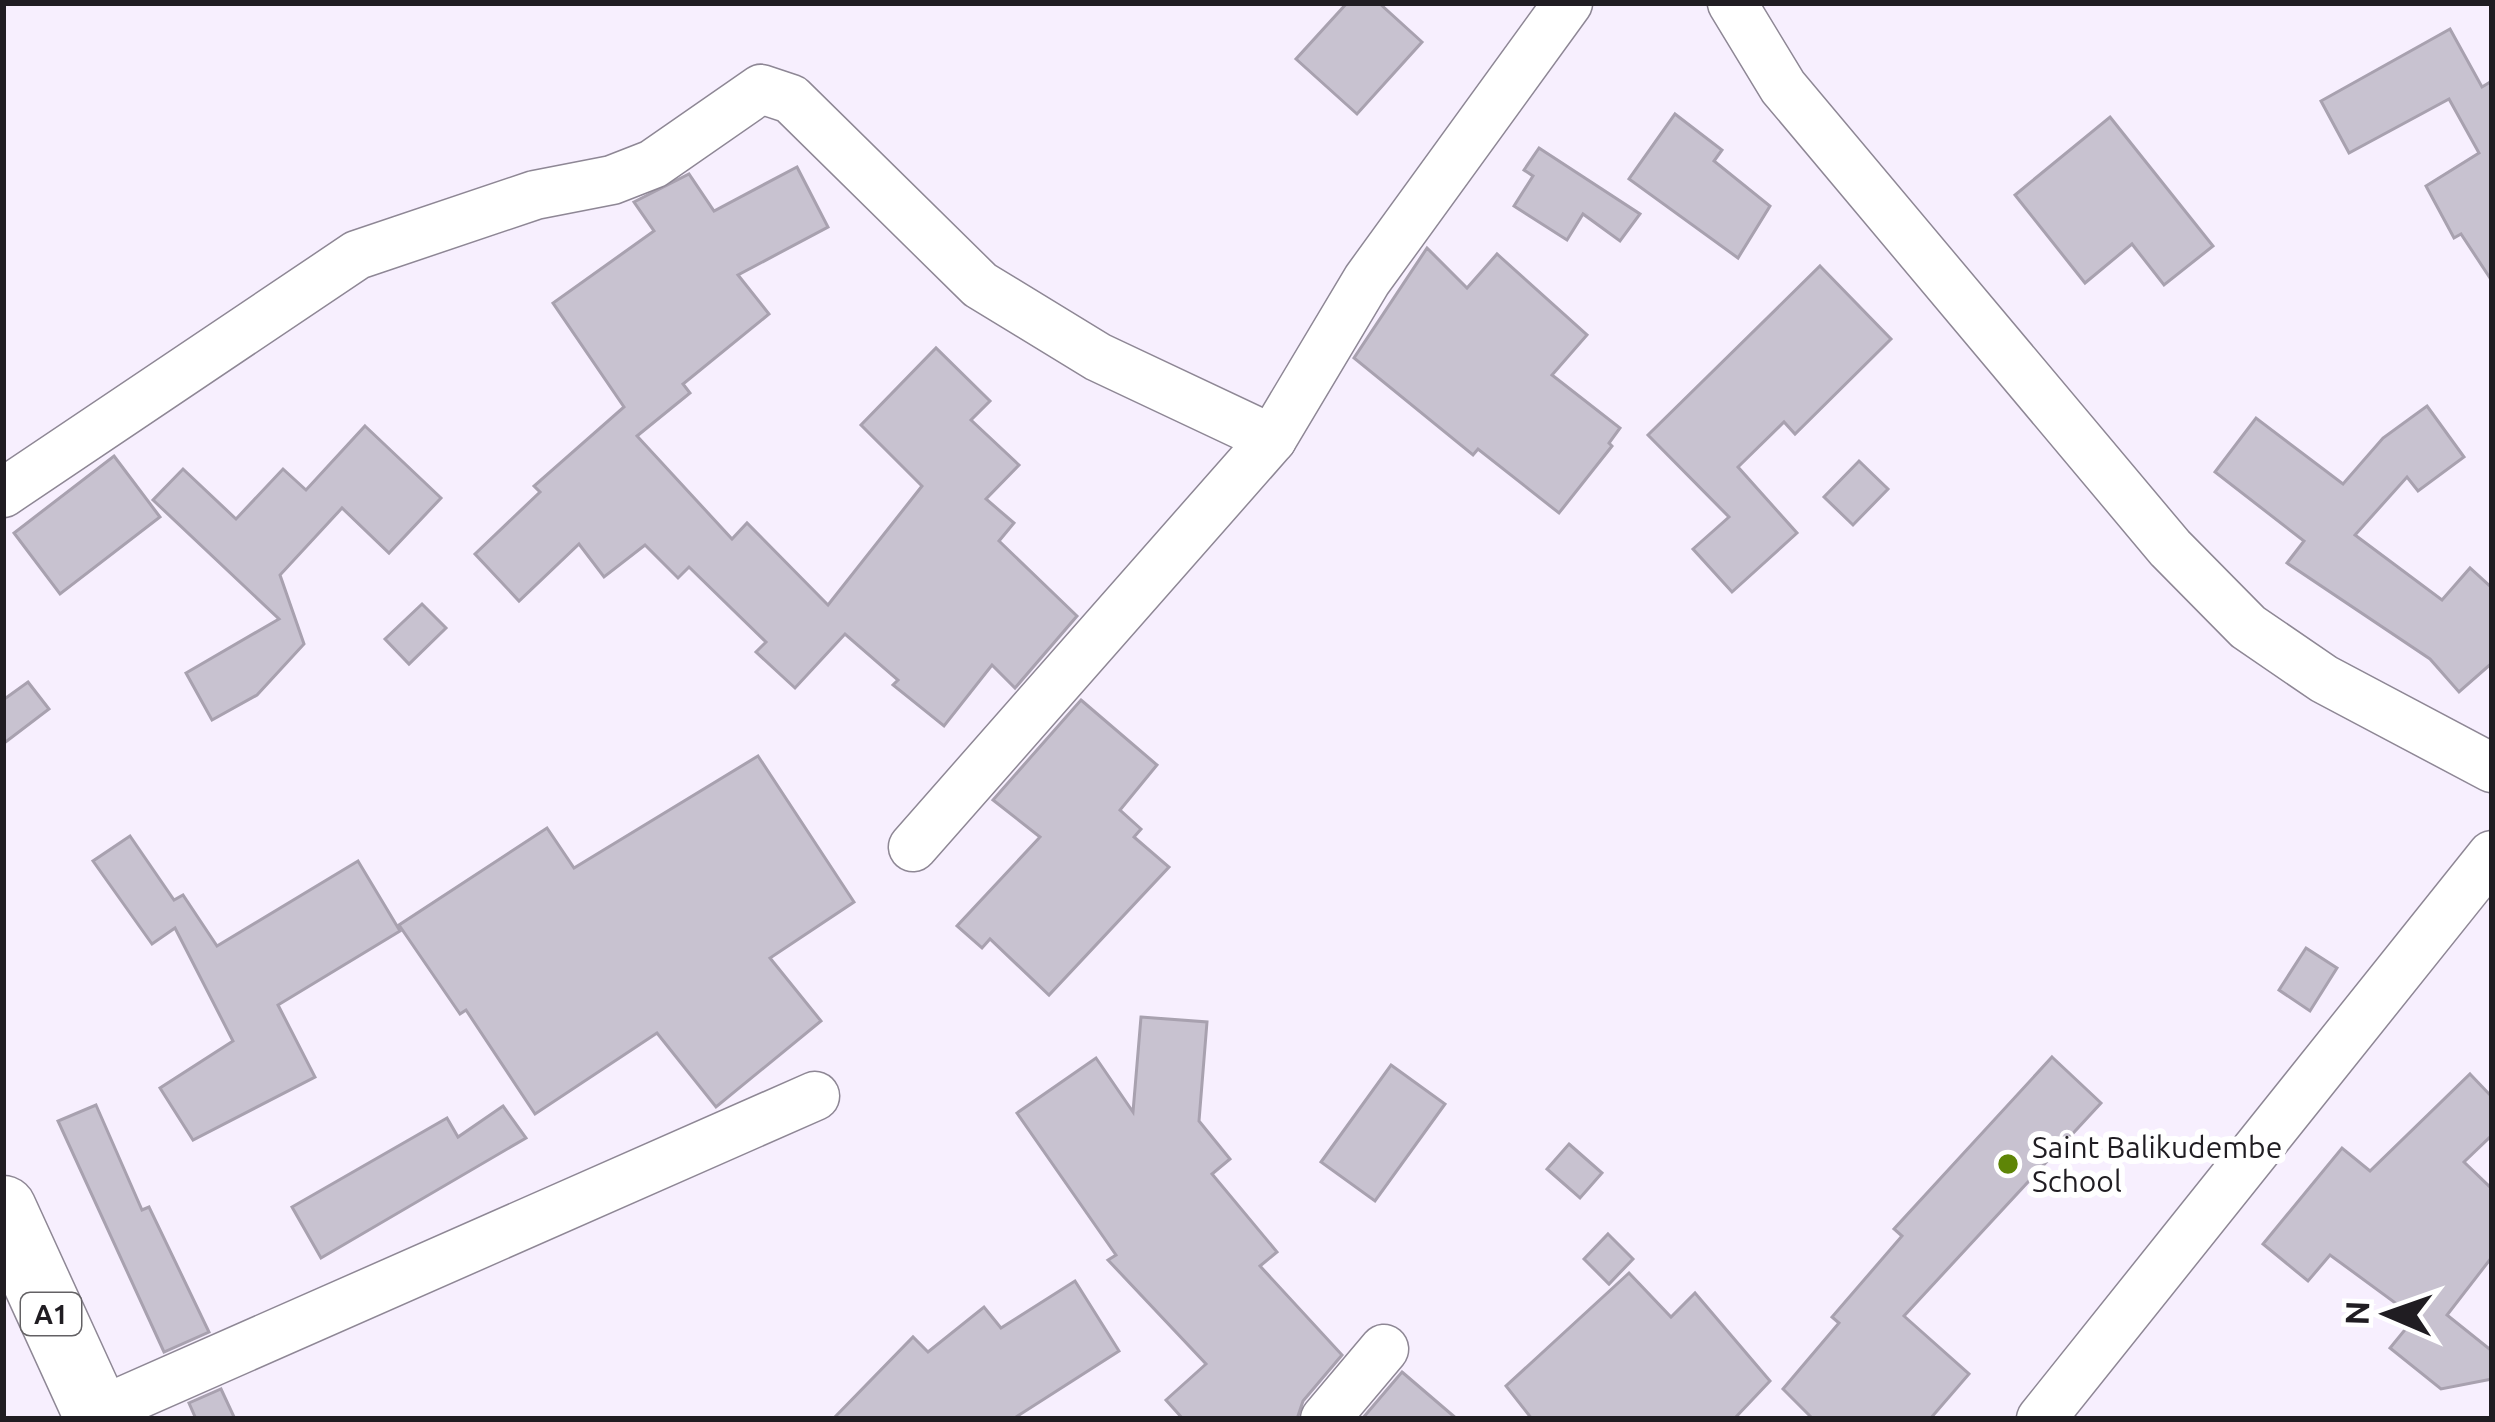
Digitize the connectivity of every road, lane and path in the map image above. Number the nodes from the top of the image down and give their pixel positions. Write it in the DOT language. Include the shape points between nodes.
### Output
graph roads {
  1 [pos="1568,3"];
  2 [pos="1732,3"];
  3 [pos="1272,439"];
  4 [pos="3,494"];
  5 [pos="2492,768"];
  6 [pos="913,847"];
  7 [pos="2492,855"];
  8 [pos="815,1096"];
  9 [pos="3,1209"];
  10 [pos="1384,1349"];
  11 [pos="98,1416"];
  12 [pos="1325,1419"];
  13 [pos="2042,1419"];
  1 -- 3 [label="street" via="1367,280"];
  2 -- 5 [label="street" via="1783,87 2201,579 2248,626 2324,679"];
  3 -- 4 [label="street" via="1097,357 980,285 790,98 761,89 653,164 357,255"];
  3 -- 6 [label="street"];
  7 -- 13 [label="street"];
  8 -- 11 [label="street"];
  9 -- 11 [label="highway, A1"];
  10 -- 12 [label="street"];
}
